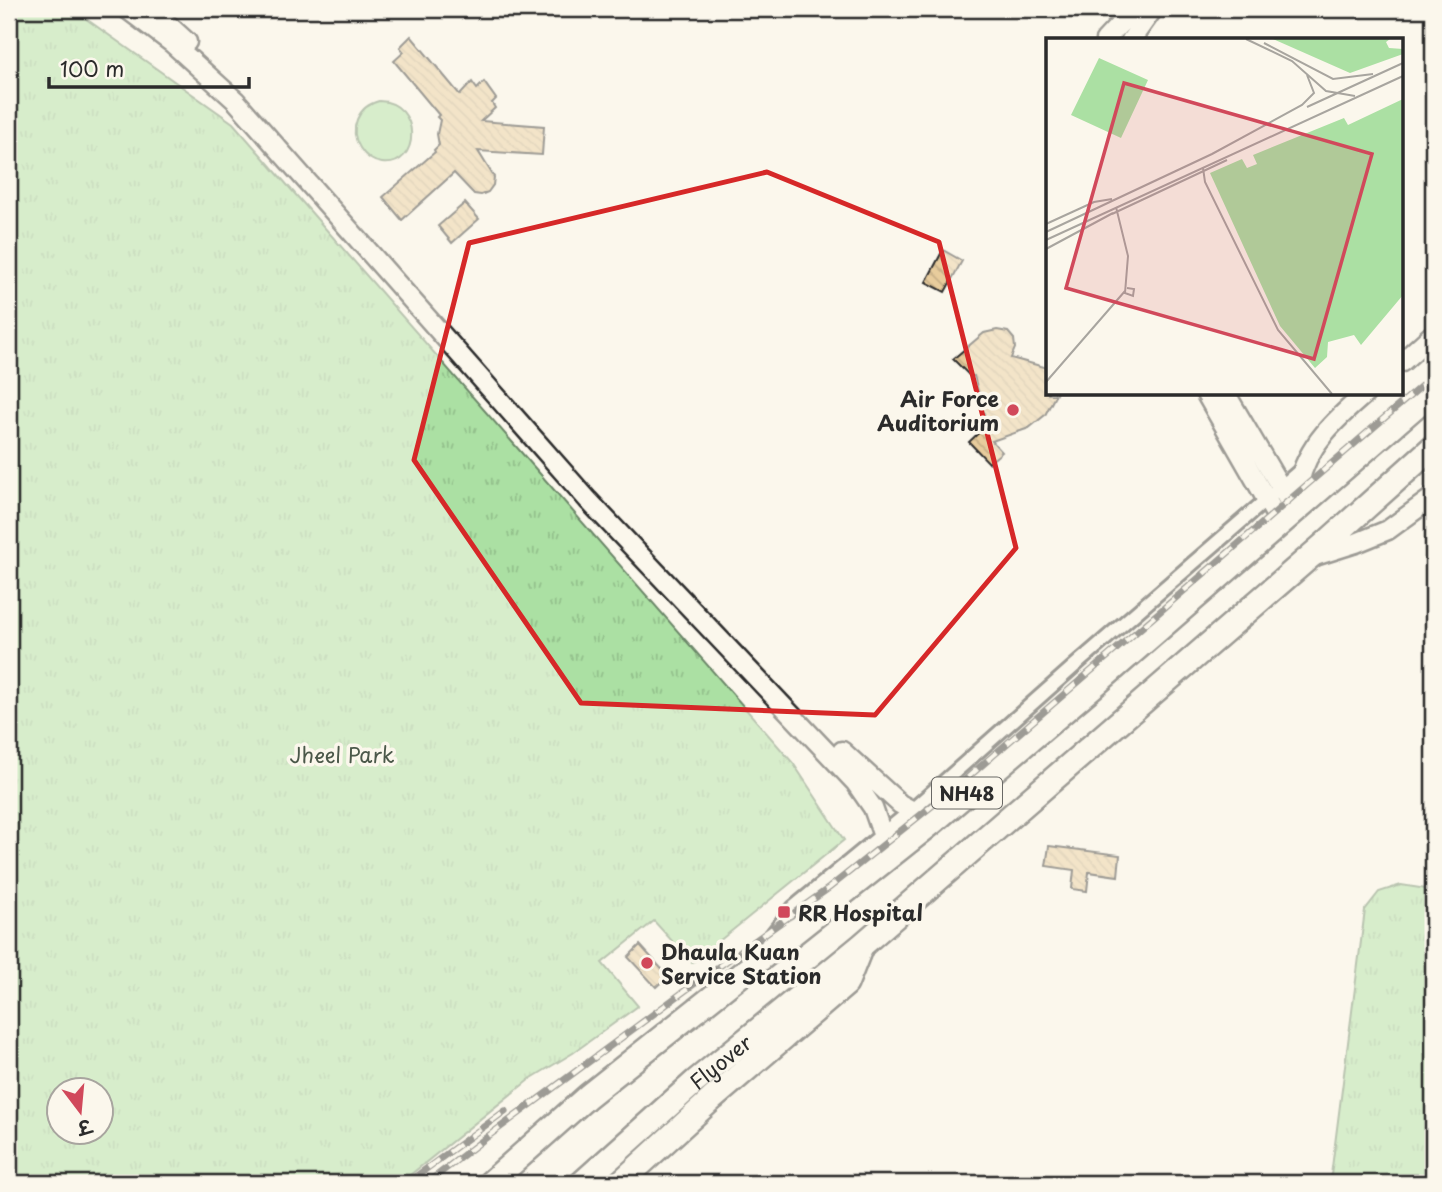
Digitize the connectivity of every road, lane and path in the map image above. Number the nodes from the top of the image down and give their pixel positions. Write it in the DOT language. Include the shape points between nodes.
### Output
graph roads {
  1 [pos="127,9"];
  2 [pos="151,9"];
  3 [pos="1134,9"];
  4 [pos="1153,9"];
  5 [pos="1107,38"];
  6 [pos="1132,38"];
  7 [pos="1433,334"];
  8 [pos="1404,360"];
  9 [pos="1433,391"];
  10 [pos="1207,396"];
  11 [pos="1227,396"];
  12 [pos="1363,396"];
  13 [pos="1433,447"];
  14 [pos="1304,467"];
  15 [pos="1280,487"];
  16 [pos="1433,497"];
  17 [pos="1266,500"];
  18 [pos="1291,513"];
  19 [pos="1309,558"];
  20 [pos="872,791"];
  21 [pos="912,810"];
  22 [pos="933,822"];
  23 [pos="883,833"];
  24 [pos="890,856"];
  25 [pos="861,946"];
  26 [pos="757,962"];
  27 [pos="490,1183"];
  28 [pos="582,1183"];
  29 [pos="620,1183"];
  1 -- 20 [label="main road" via="173,43 236,101 588,500 839,765"];
  2 -- 20 [label="main road" via="267,119 589,491"];
  3 -- 5 [label="main road"];
  4 -- 6 [label="main road"];
  7 -- 8 [label="main road"];
  9 -- 18 [label="highway, NH48"];
  10 -- 17 [label="main road"];
  11 -- 15 [label="main road"];
  12 -- 14 [label="main road" via="1327,429"];
  13 -- 19 [label="highway, NH48"];
  14 -- 15 [label="street"];
  14 -- 18 [label="main road"];
  15 -- 17 [label="street"];
  15 -- 18 [label="main road"];
  16 -- 19 [label="main road" via="1388,530"];
  17 -- 18 [label="main road"];
  17 -- 21 [label="street"];
  18 -- 22 [label="highway, NH48"];
  19 -- 25 [label="highway, NH48"];
  20 -- 21 [label="main road"];
  20 -- 23 [label="main road"];
  21 -- 22 [label="main road"];
  21 -- 23 [label="street"];
  22 -- 24 [label="highway, NH48"];
  23 -- 24 [label="main road"];
  23 -- 26 [label="street" via="793,908"];
  24 -- 26 [label="highway, NH48"];
  25 -- 28 [label="highway, Flyover / NH48" via="695,1080"];
  25 -- 29 [label="highway" via="846,984"];
  26 -- 27 [label="highway, NH48" via="588,1096"];
}
